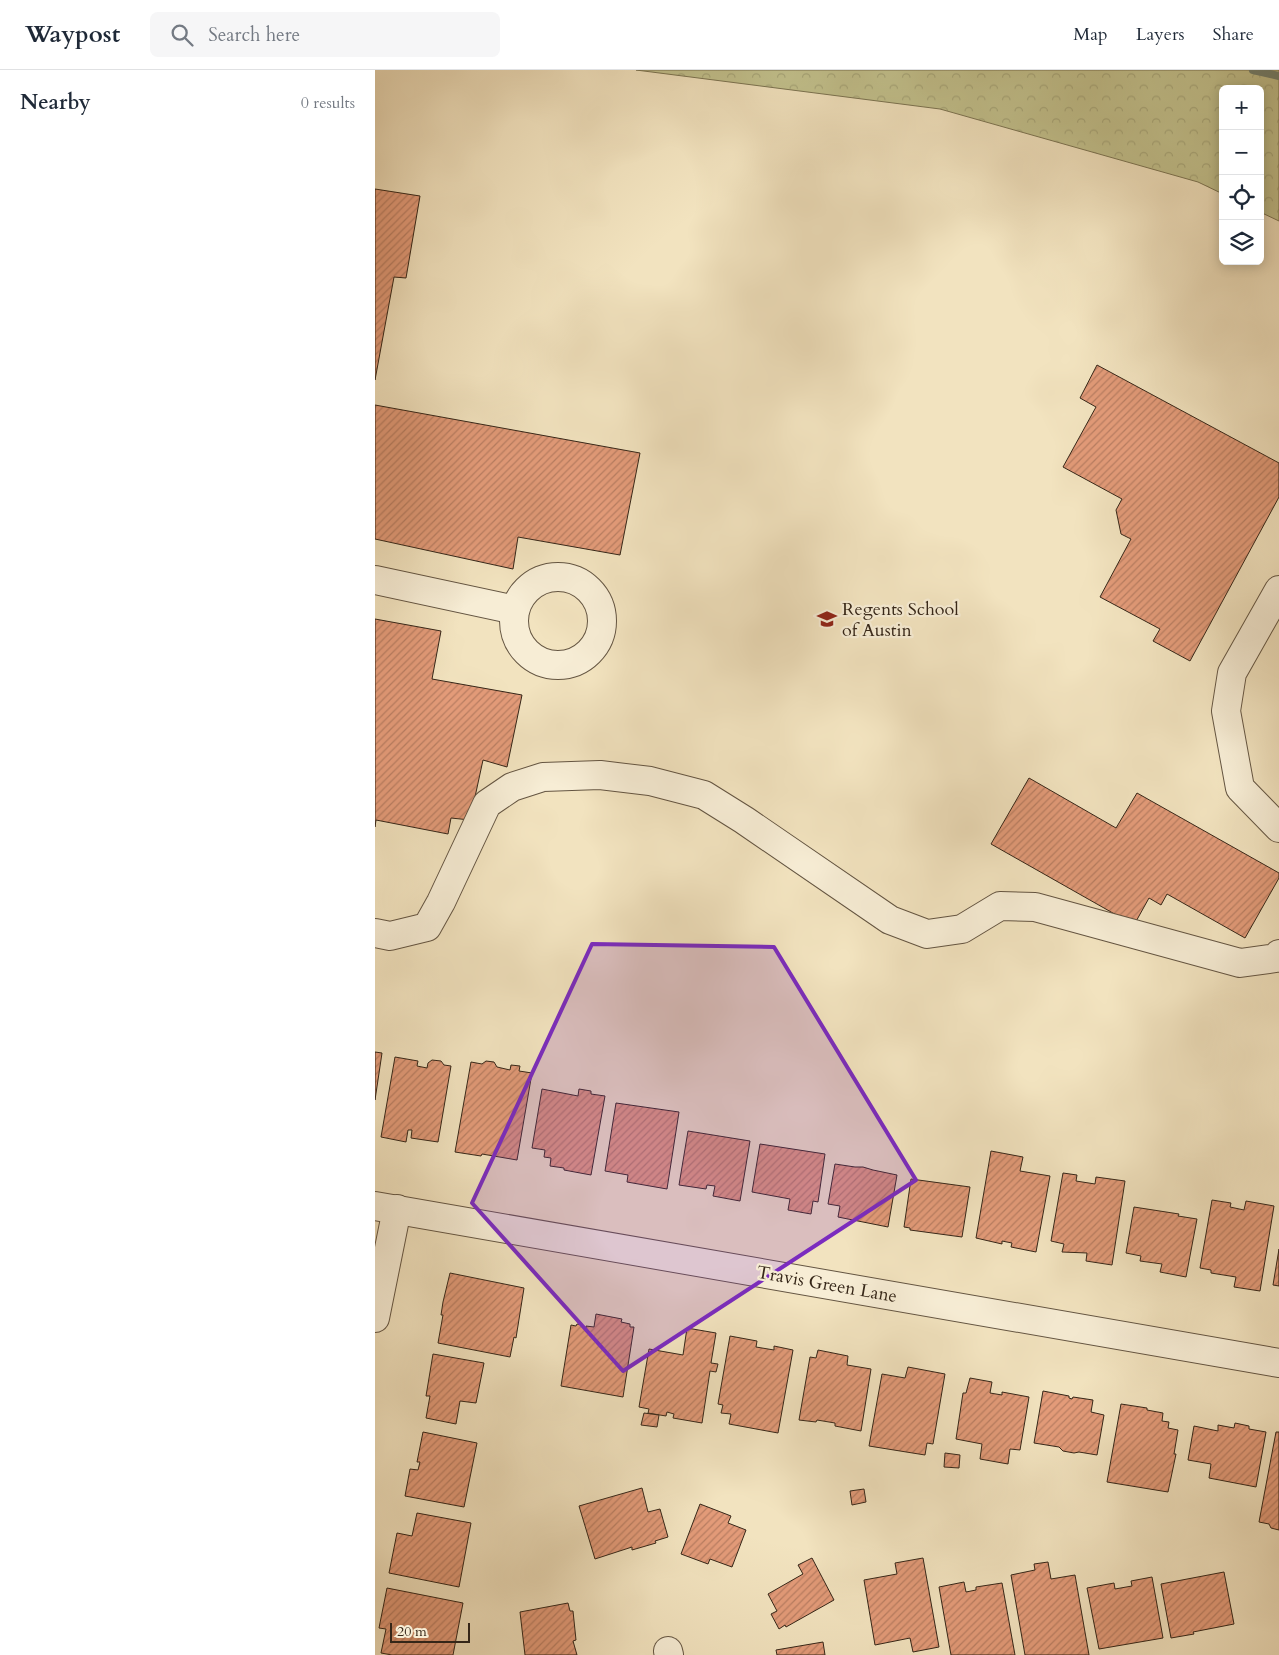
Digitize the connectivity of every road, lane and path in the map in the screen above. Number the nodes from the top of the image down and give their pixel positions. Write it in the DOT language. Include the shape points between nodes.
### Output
graph roads {
  1 [pos="375,580"];
  2 [pos="1279,590"];
  3 [pos="515,610"];
  4 [pos="1279,828"];
  5 [pos="375,933"];
  6 [pos="1279,954"];
  7 [pos="386,1207"];
  8 [pos="375,1318"];
  9 [pos="1279,1363"];
  1 -- 3 [label="street"];
  2 -- 4 [label="street" via="1232,673 1226,712 1240,788"];
  5 -- 6 [label="street" via="390,936 427,927 487,804 513,787 543,777 600,775 650,780 704,795 890,920 927,934 962,929 1000,906 1035,907 1240,963 1275,958"];
  7 -- 8 [label="street"];
  7 -- 9 [label="street, Travis Green Lane"];
}
